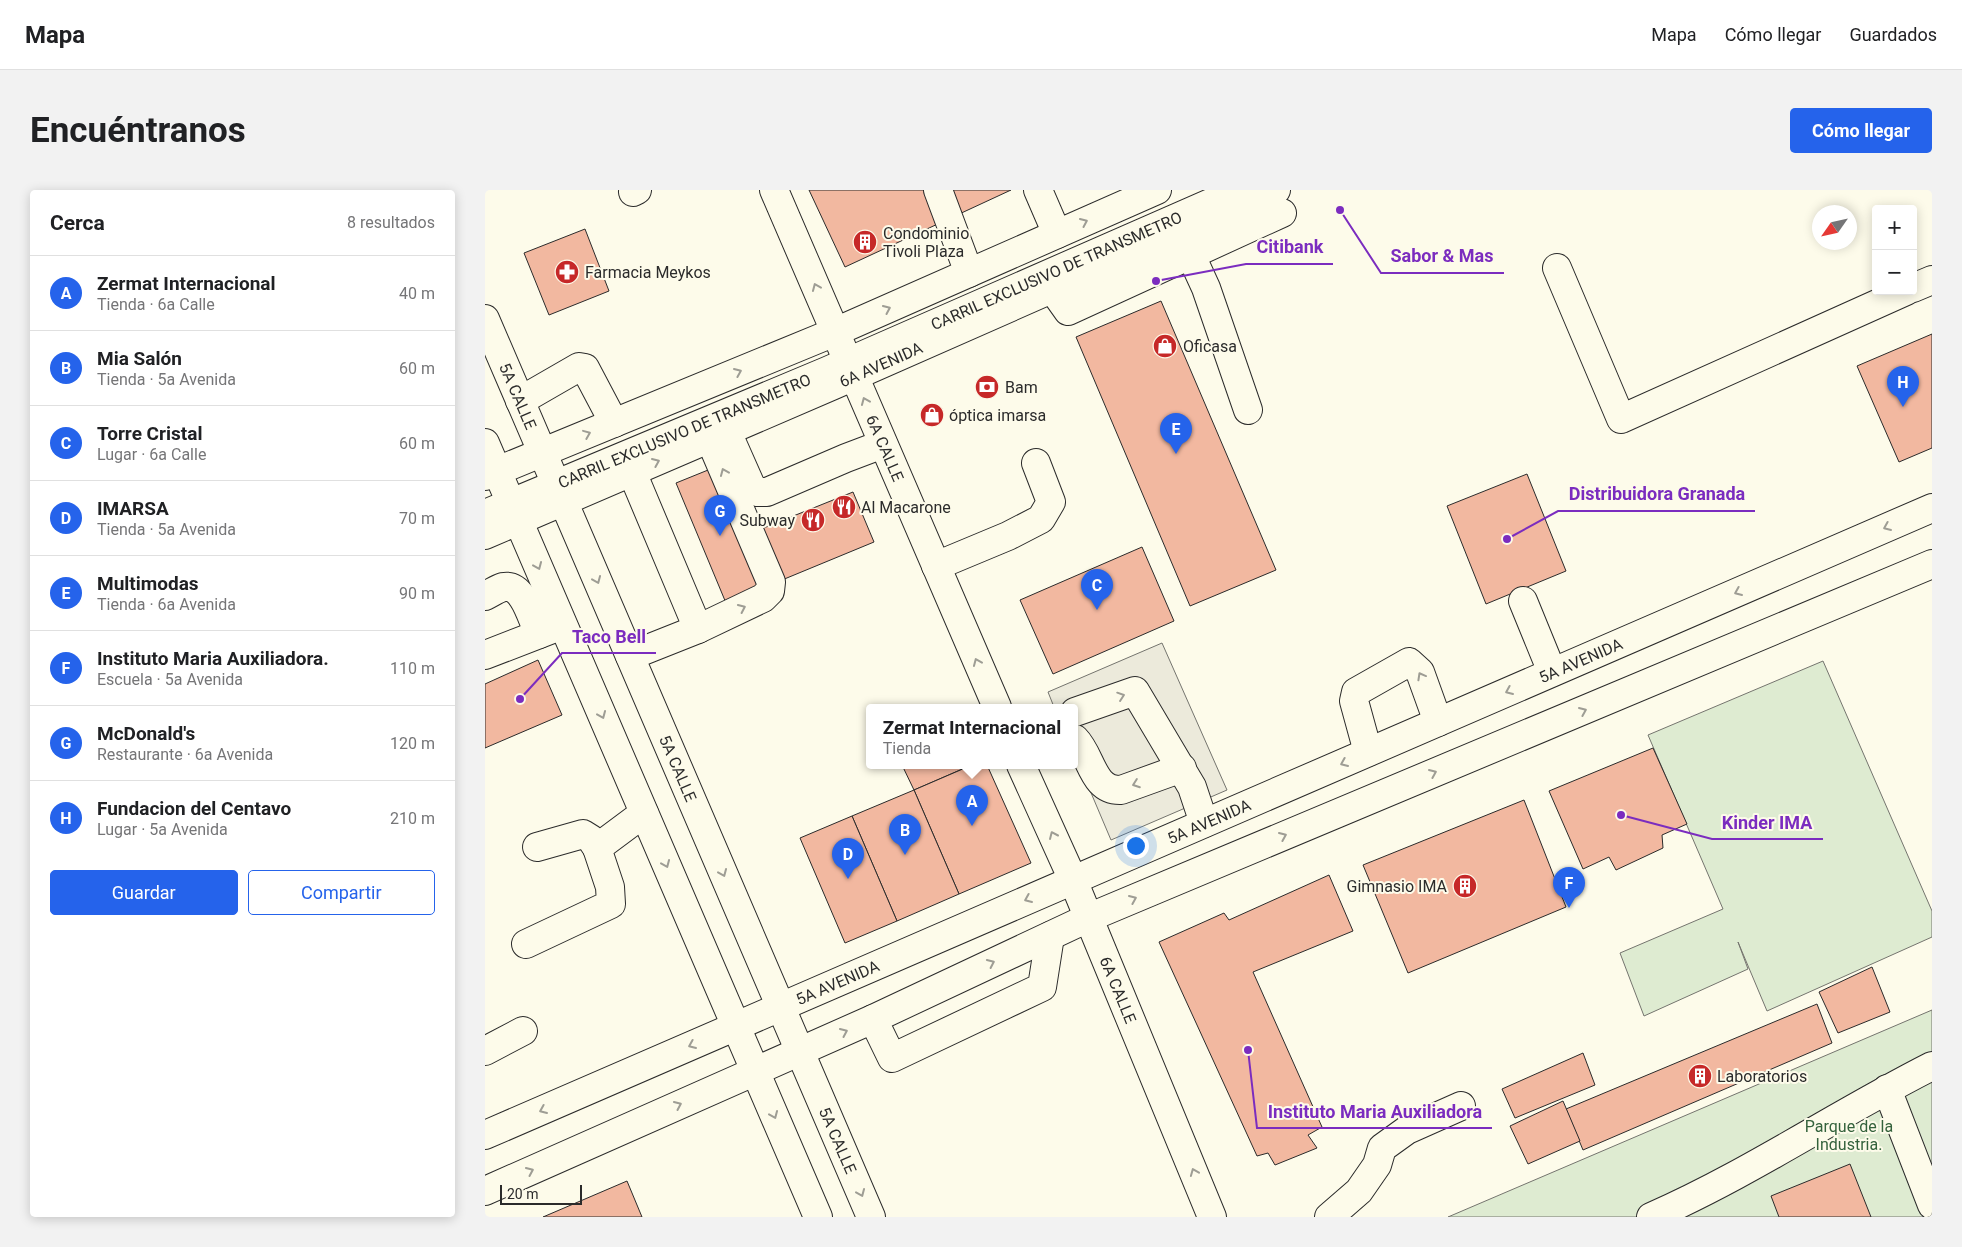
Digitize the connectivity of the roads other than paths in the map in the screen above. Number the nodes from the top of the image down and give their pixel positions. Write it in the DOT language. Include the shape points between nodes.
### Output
graph roads {
  1 [pos="774,190"];
  2 [pos="938,190"];
  3 [pos="1039,190"];
  4 [pos="1157,190"];
  5 [pos="1240,190"];
  6 [pos="1279,201"];
  7 [pos="1180,231"];
  8 [pos="1057,234"];
  9 [pos="1192,256"];
  10 [pos="1557,268"];
  11 [pos="969,273"];
  12 [pos="1932,280"];
  13 [pos="1917,286"];
  14 [pos="1051,287"];
  15 [pos="1897,295"];
  16 [pos="485,319"];
  17 [pos="835,332"];
  18 [pos="851,369"];
  19 [pos="520,401"];
  20 [pos="1248,410"];
  21 [pos="614,424"];
  22 [pos="718,435"];
  23 [pos="485,443"];
  24 [pos="883,444"];
  25 [pos="542,453"];
  26 [pos="1036,463"];
  27 [pos="632,472"];
  28 [pos="491,474"];
  29 [pos="560,494"];
  30 [pos="1932,508"];
  31 [pos="515,512"];
  32 [pos="485,514"];
  33 [pos="485,535"];
  34 [pos="1932,564"];
  35 [pos="936,566"];
  36 [pos="485,596"];
  37 [pos="1523,601"];
  38 [pos="551,629"];
  39 [pos="698,629"];
  40 [pos="485,655"];
  41 [pos="629,656"];
  42 [pos="1552,672"];
  43 [pos="996,704"];
  44 [pos="1078,711"];
  45 [pos="1438,722"];
  46 [pos="1078,742"];
  47 [pos="1368,752"];
  48 [pos="1182,768"];
  49 [pos="1023,769"];
  50 [pos="645,813"];
  51 [pos="1204,823"];
  52 [pos="537,847"];
  53 [pos="597,848"];
  54 [pos="1073,880"];
  55 [pos="1089,918"];
  56 [pos="1049,936"];
  57 [pos="526,944"];
  58 [pos="781,1006"];
  59 [pos="873,1019"];
  60 [pos="737,1026"];
  61 [pos="523,1031"];
  62 [pos="485,1050"];
  63 [pos="799,1052"];
  64 [pos="1932,1066"];
  65 [pos="755,1070"];
  66 [pos="1887,1089"];
  67 [pos="1461,1106"];
  68 [pos="485,1135"];
  69 [pos="485,1191"];
  70 [pos="1932,1205"];
  71 [pos="818,1217"];
  72 [pos="871,1217"];
  73 [pos="1212,1217"];
  74 [pos="1329,1217"];
  75 [pos="1651,1217"];
  17 -- 1 [label="main road, 6A CALLE, one-way"];
  2 -- 11 [label="main road"];
  3 -- 8 [label="main road"];
  8 -- 4 [label="main road, one-way"];
  5 -- 18 [label="main road, CARRIL EXCLUSIVO DE TRANSMETRO"];
  6 -- 7 [label="main road, 6A AVENIDA"];
  6 -- 9 [label="main road"];
  7 -- 9 [label="main road"];
  7 -- 14 [label="main road, 6A AVENIDA"];
  8 -- 11 [label="main road"];
  9 -- 14 [label="main road" via="1069,311"];
  9 -- 20 [label="main road"];
  10 -- 15 [label="main road" via="1621,419"];
  17 -- 11 [label="main road, one-way"];
  12 -- 13 [label="main road"];
  14 -- 18 [label="main road, 6A AVENIDA"];
  16 -- 19 [label="main road, 5A CALLE"];
  17 -- 18 [label="main road, 6A CALLE"];
  21 -- 17 [label="main road, one-way"];
  18 -- 22 [label="main road, 6A AVENIDA"];
  24 -- 18 [label="main road, 6A CALLE, one-way"];
  18 -- 29 [label="main road, CARRIL EXCLUSIVO DE TRANSMETRO"];
  19 -- 21 [label="main road" via="579,367 585,368"];
  19 -- 25 [label="main road, 5A CALLE"];
  25 -- 21 [label="main road, one-way"];
  22 -- 24 [label="main road" via="758,492 767,492"];
  27 -- 22 [label="main road, 6A AVENIDA, one-way"];
  39 -- 22 [label="main road, one-way" via="763,598 771,582"];
  23 -- 28 [label="main road"];
  24 -- 35 [label="main road, 6A CALLE"];
  25 -- 28 [label="main road"];
  25 -- 29 [label="main road, 5A CALLE"];
  26 -- 35 [label="main road" via="1051,502 1041,519"];
  27 -- 29 [label="main road, 6A AVENIDA"];
  27 -- 39 [label="main road"];
  28 -- 31 [label="main road"];
  29 -- 31 [label="main road, 6A AVENIDA"];
  29 -- 41 [label="main road, 5A CALLE, one-way"];
  30 -- 42 [label="main road, 5A AVENIDA, one-way"];
  31 -- 32 [label="main road"];
  31 -- 33 [label="main road, 6A AVENIDA"];
  31 -- 38 [label="main road, one-way"];
  55 -- 34 [label="main road, one-way"];
  43 -- 35 [label="main road, 6A CALLE, one-way"];
  36 -- 38 [label="main road" via="503,587 513,587"];
  37 -- 42 [label="main road"];
  38 -- 40 [label="main road"];
  38 -- 50 [label="main road, one-way"];
  39 -- 41 [label="main road"];
  41 -- 58 [label="main road, 5A CALLE, one-way"];
  42 -- 45 [label="main road, 5A AVENIDA, one-way"];
  44 -- 48 [label="main road, one-way" via="1135,691"];
  45 -- 47 [label="main road, 5A AVENIDA"];
  45 -- 47 [label="main road, one-way" via="1420,672 1409,662 1356,692 1354,701"];
  48 -- 46 [label="main road, one-way" via="1121,790 1111,790 1101,784"];
  47 -- 51 [label="main road, 5A AVENIDA, one-way"];
  48 -- 51 [label="main road" via="1193,788"];
  54 -- 49 [label="main road, 6A CALLE, one-way"];
  50 -- 53 [label="main road"];
  50 -- 60 [label="main road, one-way"];
  51 -- 54 [label="main road, 5A AVENIDA"];
  52 -- 53 [label="main road" via="583,834"];
  53 -- 57 [label="main road" via="610,887 611,904"];
  54 -- 55 [label="main road, 6A CALLE"];
  54 -- 58 [label="main road, 5A AVENIDA, one-way"];
  55 -- 56 [label="main road"];
  73 -- 55 [label="main road, 6A CALLE, one-way"];
  59 -- 56 [label="main road, one-way"];
  56 -- 59 [label="main road" via="1042,987 892,1058"];
  58 -- 60 [label="main road, 5A AVENIDA"];
  58 -- 63 [label="main road, 5A CALLE"];
  63 -- 59 [label="main road, one-way"];
  60 -- 65 [label="main road"];
  60 -- 68 [label="main road, 5A AVENIDA, one-way"];
  61 -- 62 [label="main road"];
  63 -- 65 [label="main road"];
  63 -- 72 [label="main road, 5A CALLE, one-way"];
  64 -- 66 [label="main road"];
  69 -- 65 [label="main road, one-way"];
  65 -- 71 [label="main road, one-way"];
  66 -- 70 [label="main road"];
  66 -- 75 [label="main road" via="1700,1196"];
  67 -- 74 [label="main road" via="1407,1130 1382,1148 1377,1165 1359,1191"];
}
